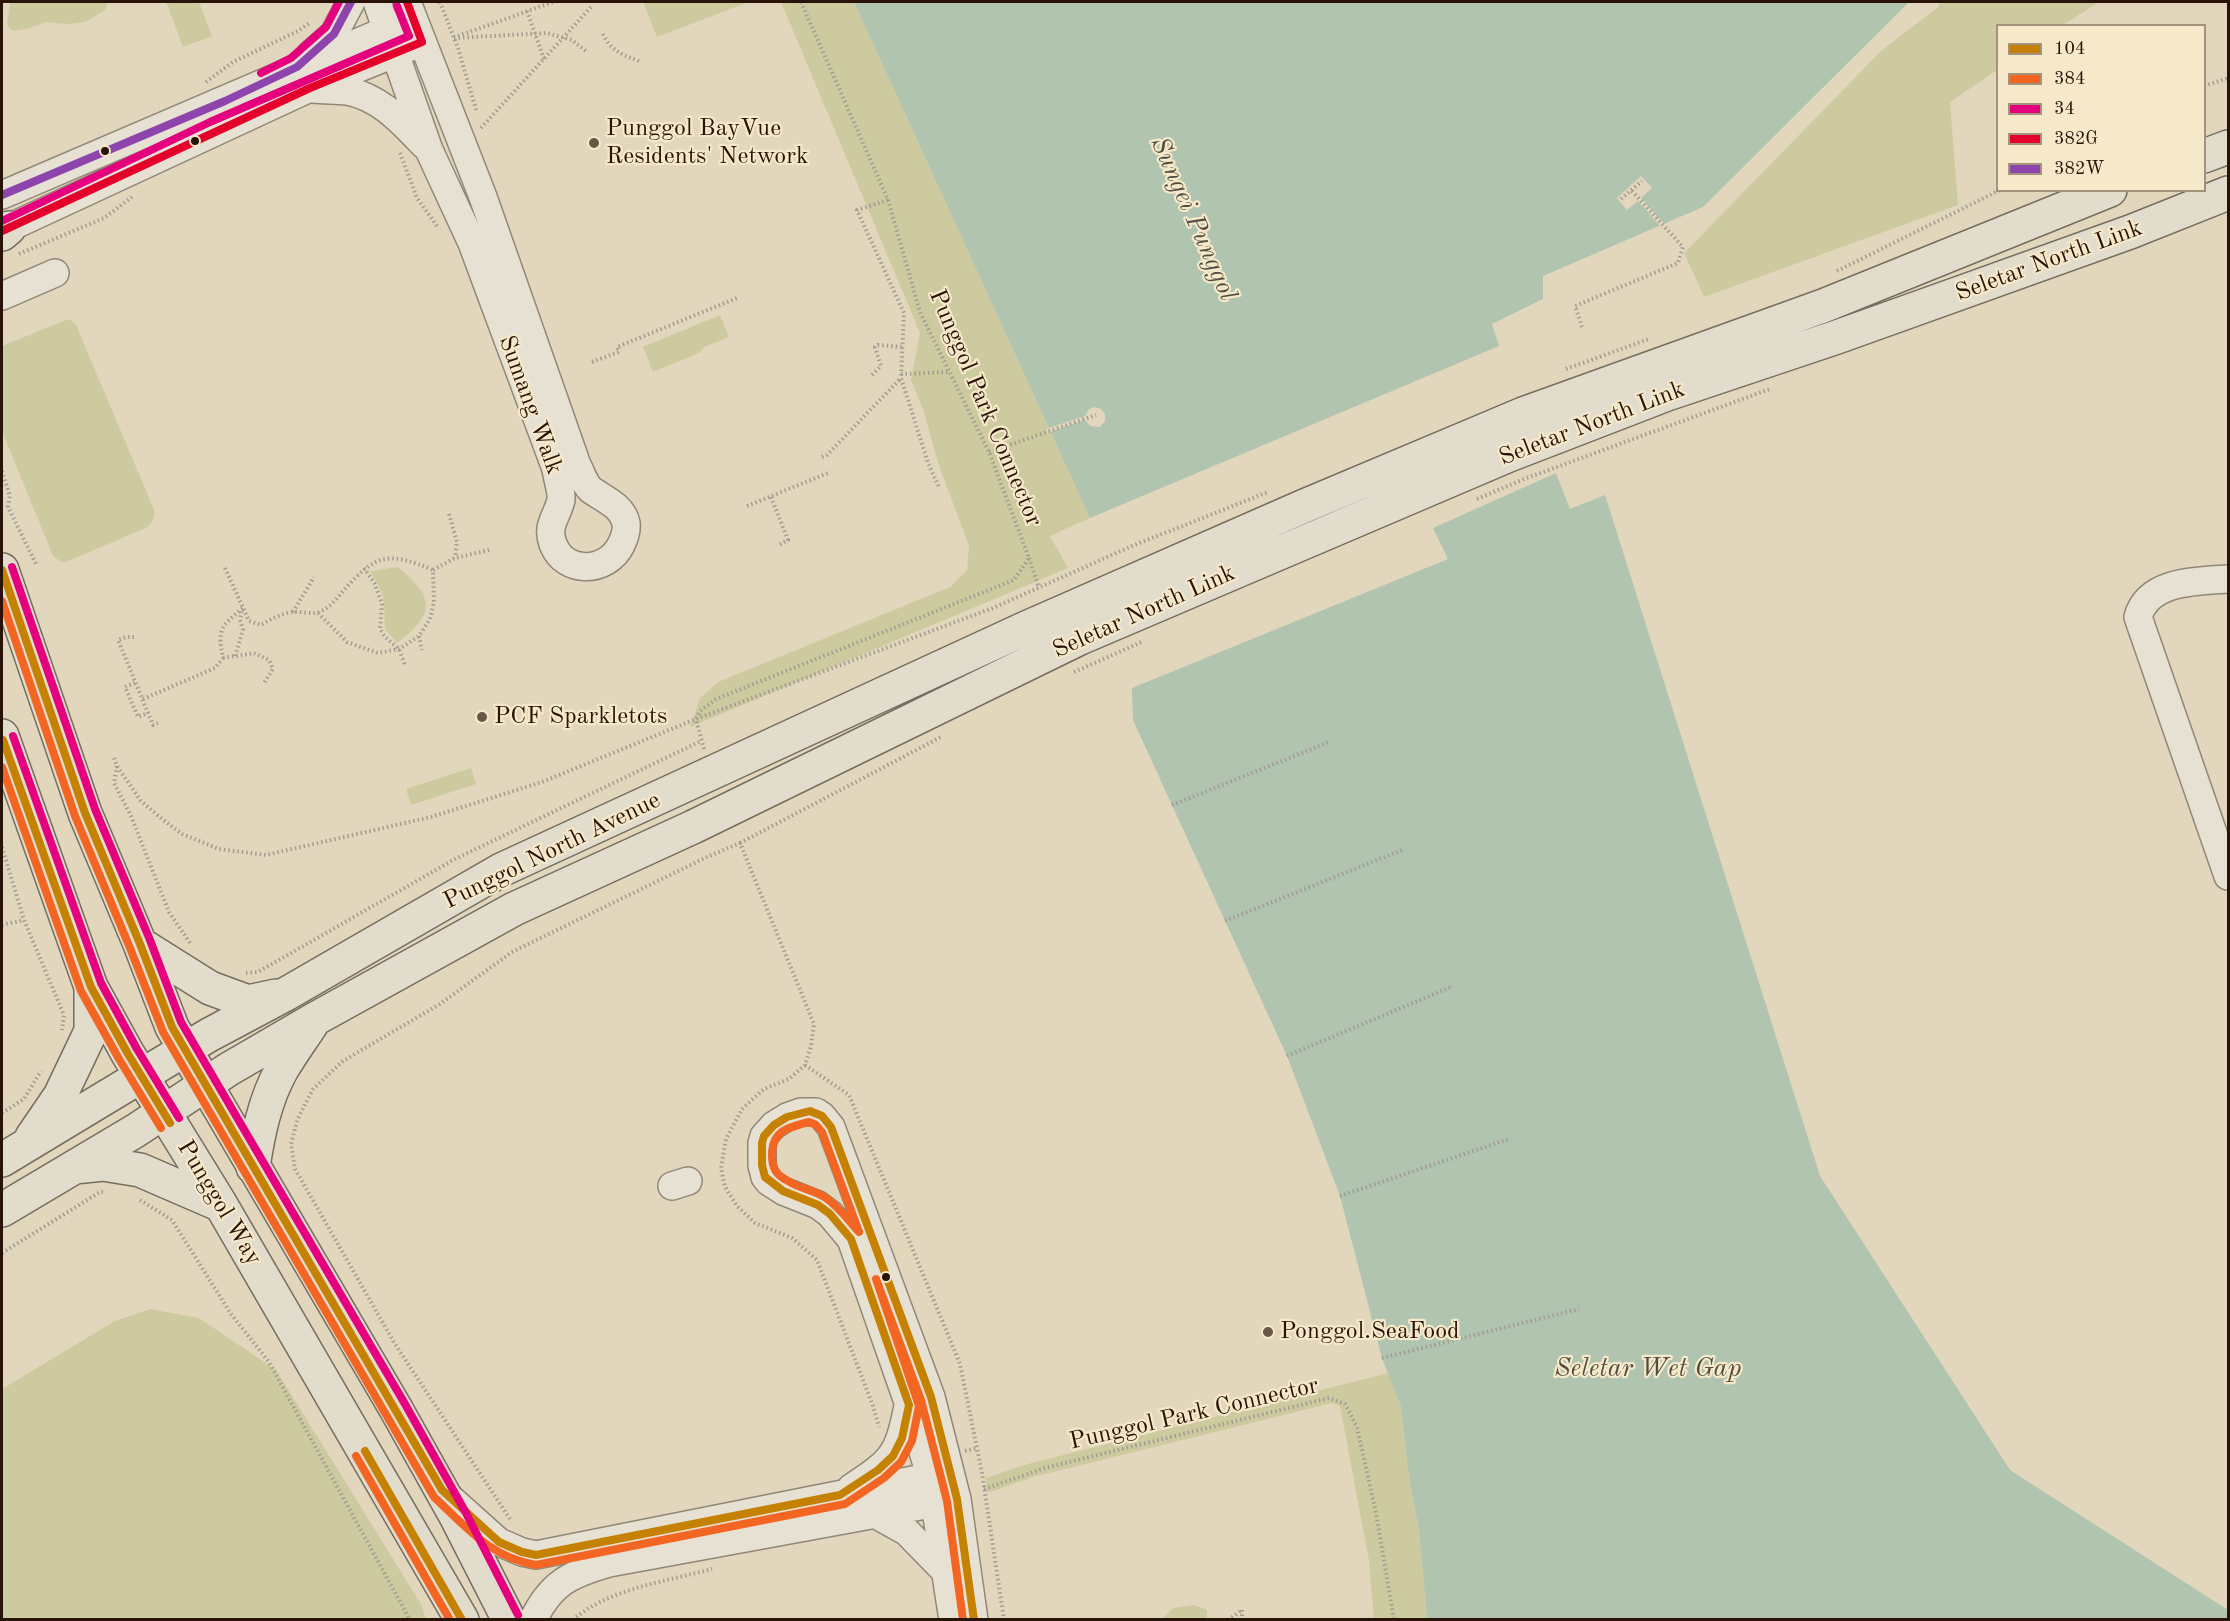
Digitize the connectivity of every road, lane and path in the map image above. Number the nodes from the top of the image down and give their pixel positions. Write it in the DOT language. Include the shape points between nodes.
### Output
graph roads {
  1 [pos="351,2"];
  2 [pos="377,2"];
  3 [pos="553,2"];
  4 [pos="801,2"];
  5 [pos="592,6"];
  6 [pos="527,11"];
  7 [pos="315,19"];
  8 [pos="414,21"];
  9 [pos="535,34"];
  10 [pos="603,34"];
  11 [pos="564,37"];
  12 [pos="391,41"];
  13 [pos="587,52"];
  14 [pos="544,59"];
  15 [pos="639,61"];
  16 [pos="303,78"];
  17 [pos="2229,78"];
  18 [pos="204,83"];
  19 [pos="2206,86"];
  20 [pos="481,128"];
  21 [pos="2229,147"];
  22 [pos="429,150"];
  23 [pos="2206,156"];
  24 [pos="1642,181"];
  25 [pos="138,192"];
  26 [pos="1632,192"];
  27 [pos="2105,192"];
  28 [pos="2229,194"];
  29 [pos="2,195"];
  30 [pos="1622,199"];
  31 [pos="888,200"];
  32 [pos="6,238"];
  33 [pos="55,273"];
  34 [pos="2,296"];
  35 [pos="737,298"];
  36 [pos="1582,327"];
  37 [pos="902,347"];
  38 [pos="592,362"];
  39 [pos="950,372"];
  40 [pos="872,375"];
  41 [pos="901,376"];
  42 [pos="1777,386"];
  43 [pos="1096,415"];
  44 [pos="989,452"];
  45 [pos="822,457"];
  46 [pos="2,471"];
  47 [pos="828,473"];
  48 [pos="940,489"];
  49 [pos="771,497"];
  50 [pos="1469,502"];
  51 [pos="747,506"];
  52 [pos="449,514"];
  53 [pos="779,545"];
  54 [pos="489,550"];
  55 [pos="455,558"];
  56 [pos="1029,558"];
  57 [pos="36,566"];
  58 [pos="225,568"];
  59 [pos="364,568"];
  60 [pos="2,570"];
  61 [pos="433,570"];
  62 [pos="314,578"];
  63 [pos="2229,579"];
  64 [pos="1039,588"];
  65 [pos="243,608"];
  66 [pos="293,612"];
  67 [pos="318,613"];
  68 [pos="1026,628"];
  69 [pos="419,636"];
  70 [pos="134,637"];
  71 [pos="1152,637"];
  72 [pos="399,649"];
  73 [pos="422,650"];
  74 [pos="235,657"];
  75 [pos="223,658"];
  76 [pos="405,665"];
  77 [pos="1065,676"];
  78 [pos="135,683"];
  79 [pos="264,683"];
  80 [pos="970,692"];
  81 [pos="143,699"];
  82 [pos="148,713"];
  83 [pos="696,719"];
  84 [pos="158,723"];
  85 [pos="948,733"];
  86 [pos="2,736"];
  87 [pos="701,741"];
  88 [pos="1329,742"];
  89 [pos="114,758"];
  90 [pos="117,766"];
  91 [pos="1172,805"];
  92 [pos="740,843"];
  93 [pos="2,847"];
  94 [pos="1402,850"];
  95 [pos="707,857"];
  96 [pos="2229,876"];
  97 [pos="24,920"];
  98 [pos="1225,921"];
  99 [pos="2,925"];
  100 [pos="140,944"];
  101 [pos="196,948"];
  102 [pos="1453,986"];
  103 [pos="91,987"];
  104 [pos="286,994"];
  105 [pos="315,1019"];
  106 [pos="59,1036"];
  107 [pos="185,1050"];
  108 [pos="1287,1056"];
  109 [pos="805,1065"];
  110 [pos="43,1068"];
  111 [pos="142,1076"];
  112 [pos="205,1085"];
  113 [pos="163,1112"];
  114 [pos="2,1113"];
  115 [pos="1509,1139"];
  116 [pos="15,1152"];
  117 [pos="74,1167"];
  118 [pos="253,1167"];
  119 [pos="114,1190"];
  120 [pos="132,1196"];
  121 [pos="1340,1196"];
  122 [pos="221,1205"];
  123 [pos="2,1210"];
  124 [pos="2,1253"];
  125 [pos="1579,1309"];
  126 [pos="1382,1358"];
  127 [pos="909,1405"];
  128 [pos="944,1488"];
  129 [pos="441,1490"];
  130 [pos="984,1490"];
  131 [pos="840,1495"];
  132 [pos="873,1513"];
  133 [pos="512,1521"];
  134 [pos="723,1566"];
  135 [pos="946,1572"];
  136 [pos="410,1620"];
  137 [pos="462,1620"];
  138 [pos="509,1620"];
  139 [pos="533,1620"];
  140 [pos="573,1620"];
  141 [pos="953,1620"];
  142 [pos="974,1620"];
  143 [pos="1004,1620"];
  144 [pos="1228,1620"];
  145 [pos="1242,1620"];
  146 [pos="1394,1620"];
  1 -- 16 [label="street"];
  2 -- 12 [label="street, Sumang Walk"];
  3 -- 6 [label="path"];
  4 -- 31 [label="path, Punggol Park Connector"];
  5 -- 11 [label="path"];
  6 -- 9 [label="path"];
  6 -- 9 [label="path" via="454,38"];
  7 -- 18 [label="path" via="233,62"];
  8 -- 12 [label="street"];
  8 -- 22 [label="street, Sumang Walk" via="483,197 577,465 589,488 610,500 626,523 625,537 616,555 602,565 573,565 560,556 553,543 549,529 561,497 556,469 472,243"];
  9 -- 11 [label="path"];
  9 -- 14 [label="path"];
  10 -- 15 [label="path" via="608,46"];
  11 -- 13 [label="path"];
  11 -- 14 [label="path"];
  12 -- 16 [label="street"];
  12 -- 22 [label="street, Sumang Walk"];
  14 -- 20 [label="path"];
  16 -- 22 [label="street" via="378,103"];
  16 -- 29 [label="street" via="225,101"];
  16 -- 32 [label="street"];
  17 -- 19 [label="path"];
  21 -- 23 [label="main road"];
  24 -- 26 [label="path"];
  25 -- 32 [label="path" via="104,218"];
  26 -- 30 [label="path"];
  26 -- 36 [label="path" via="1683,248 1678,263 1575,306"];
  27 -- 68 [label="main road, Seletar North Link" via="1823,306 1523,414"];
  28 -- 80 [label="main road, Seletar North Link" via="1837,338 1667,394 1509,455 1080,638"];
  31 -- 37 [label="path" via="857,210 904,313"];
  31 -- 39 [label="path, Punggol Park Connector" via="921,312"];
  33 -- 34 [label="street"];
  35 -- 38 [label="path" via="617,347 619,352"];
  37 -- 40 [label="path" via="875,347 881,366"];
  37 -- 41 [label="path"];
  39 -- 41 [label="path"];
  39 -- 44 [label="path, Punggol Park Connector"];
  41 -- 45 [label="path"];
  41 -- 48 [label="path"];
  42 -- 50 [label="path"];
  43 -- 44 [label="path"];
  44 -- 56 [label="path, Punggol Park Connector"];
  46 -- 57 [label="path" via="10,496 8,507"];
  47 -- 49 [label="path"];
  49 -- 51 [label="path"];
  49 -- 53 [label="path" via="788,540"];
  52 -- 55 [label="path" via="457,542"];
  54 -- 55 [label="path"];
  55 -- 61 [label="path"];
  56 -- 64 [label="path"];
  56 -- 83 [label="path, Punggol Park Connector" via="1014,580 730,692 707,705"];
  58 -- 65 [label="path"];
  59 -- 61 [label="path" via="380,559 396,558"];
  59 -- 67 [label="path" via="332,604"];
  59 -- 72 [label="path" via="382,604 380,628"];
  60 -- 100 [label="main road, Punggol Way" via="85,813"];
  61 -- 69 [label="path" via="434,602 430,620"];
  62 -- 66 [label="path"];
  63 -- 96 [label="street" via="2193,582 2159,592 2150,597 2138,617"];
  65 -- 66 [label="path" via="249,621 261,625"];
  65 -- 74 [label="path" via="243,630"];
  65 -- 75 [label="path" via="225,623 219,639"];
  66 -- 67 [label="path"];
  67 -- 72 [label="path" via="347,642 378,653"];
  68 -- 104 [label="main road, Punggol North Avenue" via="501,870"];
  69 -- 72 [label="path"];
  69 -- 73 [label="path"];
  70 -- 81 [label="path" via="118,640"];
  71 -- 77 [label="path"];
  72 -- 76 [label="path"];
  74 -- 75 [label="path"];
  74 -- 79 [label="path" via="254,652 269,660 273,669"];
  75 -- 81 [label="path" via="215,668"];
  78 -- 82 [label="path" via="125,687 138,717"];
  80 -- 105 [label="main road, Punggol North Avenue" via="693,827 513,909"];
  81 -- 82 [label="path"];
  82 -- 84 [label="path" via="153,725"];
  83 -- 87 [label="path"];
  83 -- 90 [label="path" via="542,782 431,817 266,855 219,849 182,834 141,801"];
  85 -- 92 [label="path"];
  86 -- 103 [label="main road, Punggol Way"];
  88 -- 91 [label="path"];
  89 -- 90 [label="path"];
  90 -- 101 [label="path" via="114,783 132,816 169,912"];
  93 -- 97 [label="path"];
  94 -- 98 [label="path"];
  95 -- 133 [label="path" via="512,952 440,1004 343,1061 313,1089 298,1118 291,1144 295,1169 395,1344"];
  97 -- 99 [label="path"];
  97 -- 106 [label="path" via="64,1015"];
  100 -- 104 [label="main road" via="210,988 248,1002"];
  100 -- 107 [label="main road, Punggol Way" via="172,1028"];
  102 -- 108 [label="path"];
  103 -- 111 [label="main road, Punggol Way"];
  103 -- 116 [label="main road" via="91,1031 60,1096"];
  104 -- 107 [label="main road, Punggol North Avenue"];
  105 -- 112 [label="main road, Punggol North Avenue"];
  105 -- 118 [label="main road" via="282,1070 267,1103"];
  107 -- 111 [label="main road, Punggol North Avenue"];
  107 -- 112 [label="main road, Punggol Way"];
  109 -- 130 [label="path" via="849,1095 960,1364"];
  110 -- 114 [label="path" via="24,1099"];
  111 -- 113 [label="main road, Punggol Way"];
  111 -- 116 [label="main road, Punggol North Avenue"];
  112 -- 113 [label="main road, Punggol North Avenue"];
  112 -- 118 [label="main road, Punggol Way"];
  113 -- 117 [label="main road, Punggol North Avenue"];
  113 -- 122 [label="main road, Punggol Way"];
  115 -- 121 [label="path"];
  117 -- 122 [label="main road" via="103,1164 140,1170"];
  117 -- 123 [label="main road, Punggol North Avenue"];
  118 -- 129 [label="main road, Punggol Way"];
  119 -- 124 [label="path" via="100,1192"];
  120 -- 136 [label="path" via="172,1220 231,1314 269,1362"];
  122 -- 137 [label="main road, Punggol Way"];
  125 -- 126 [label="path"];
  127 -- 128 [label="street"];
  127 -- 128 [label="street" via="851,1239 820,1207 783,1191 765,1177 764,1136 787,1116 816,1112 831,1127 931,1397"];
  127 -- 131 [label="street" via="902,1438 893,1456"];
  128 -- 131 [label="street"];
  128 -- 132 [label="street" via="911,1509"];
  128 -- 135 [label="street"];
  128 -- 142 [label="street"];
  129 -- 131 [label="street" via="499,1542 536,1555"];
  129 -- 138 [label="main road, Punggol Way"];
  130 -- 143 [label="path"];
  130 -- 146 [label="path, Punggol Park Connector" via="1045,1468 1329,1398 1345,1404 1357,1427"];
  132 -- 135 [label="street" via="907,1532"];
  132 -- 139 [label="street" via="582,1570 547,1595"];
  134 -- 140 [label="path" via="621,1593 586,1608"];
  135 -- 141 [label="street"];
  144 -- 145 [label="path" via="1242,1610"];
}
